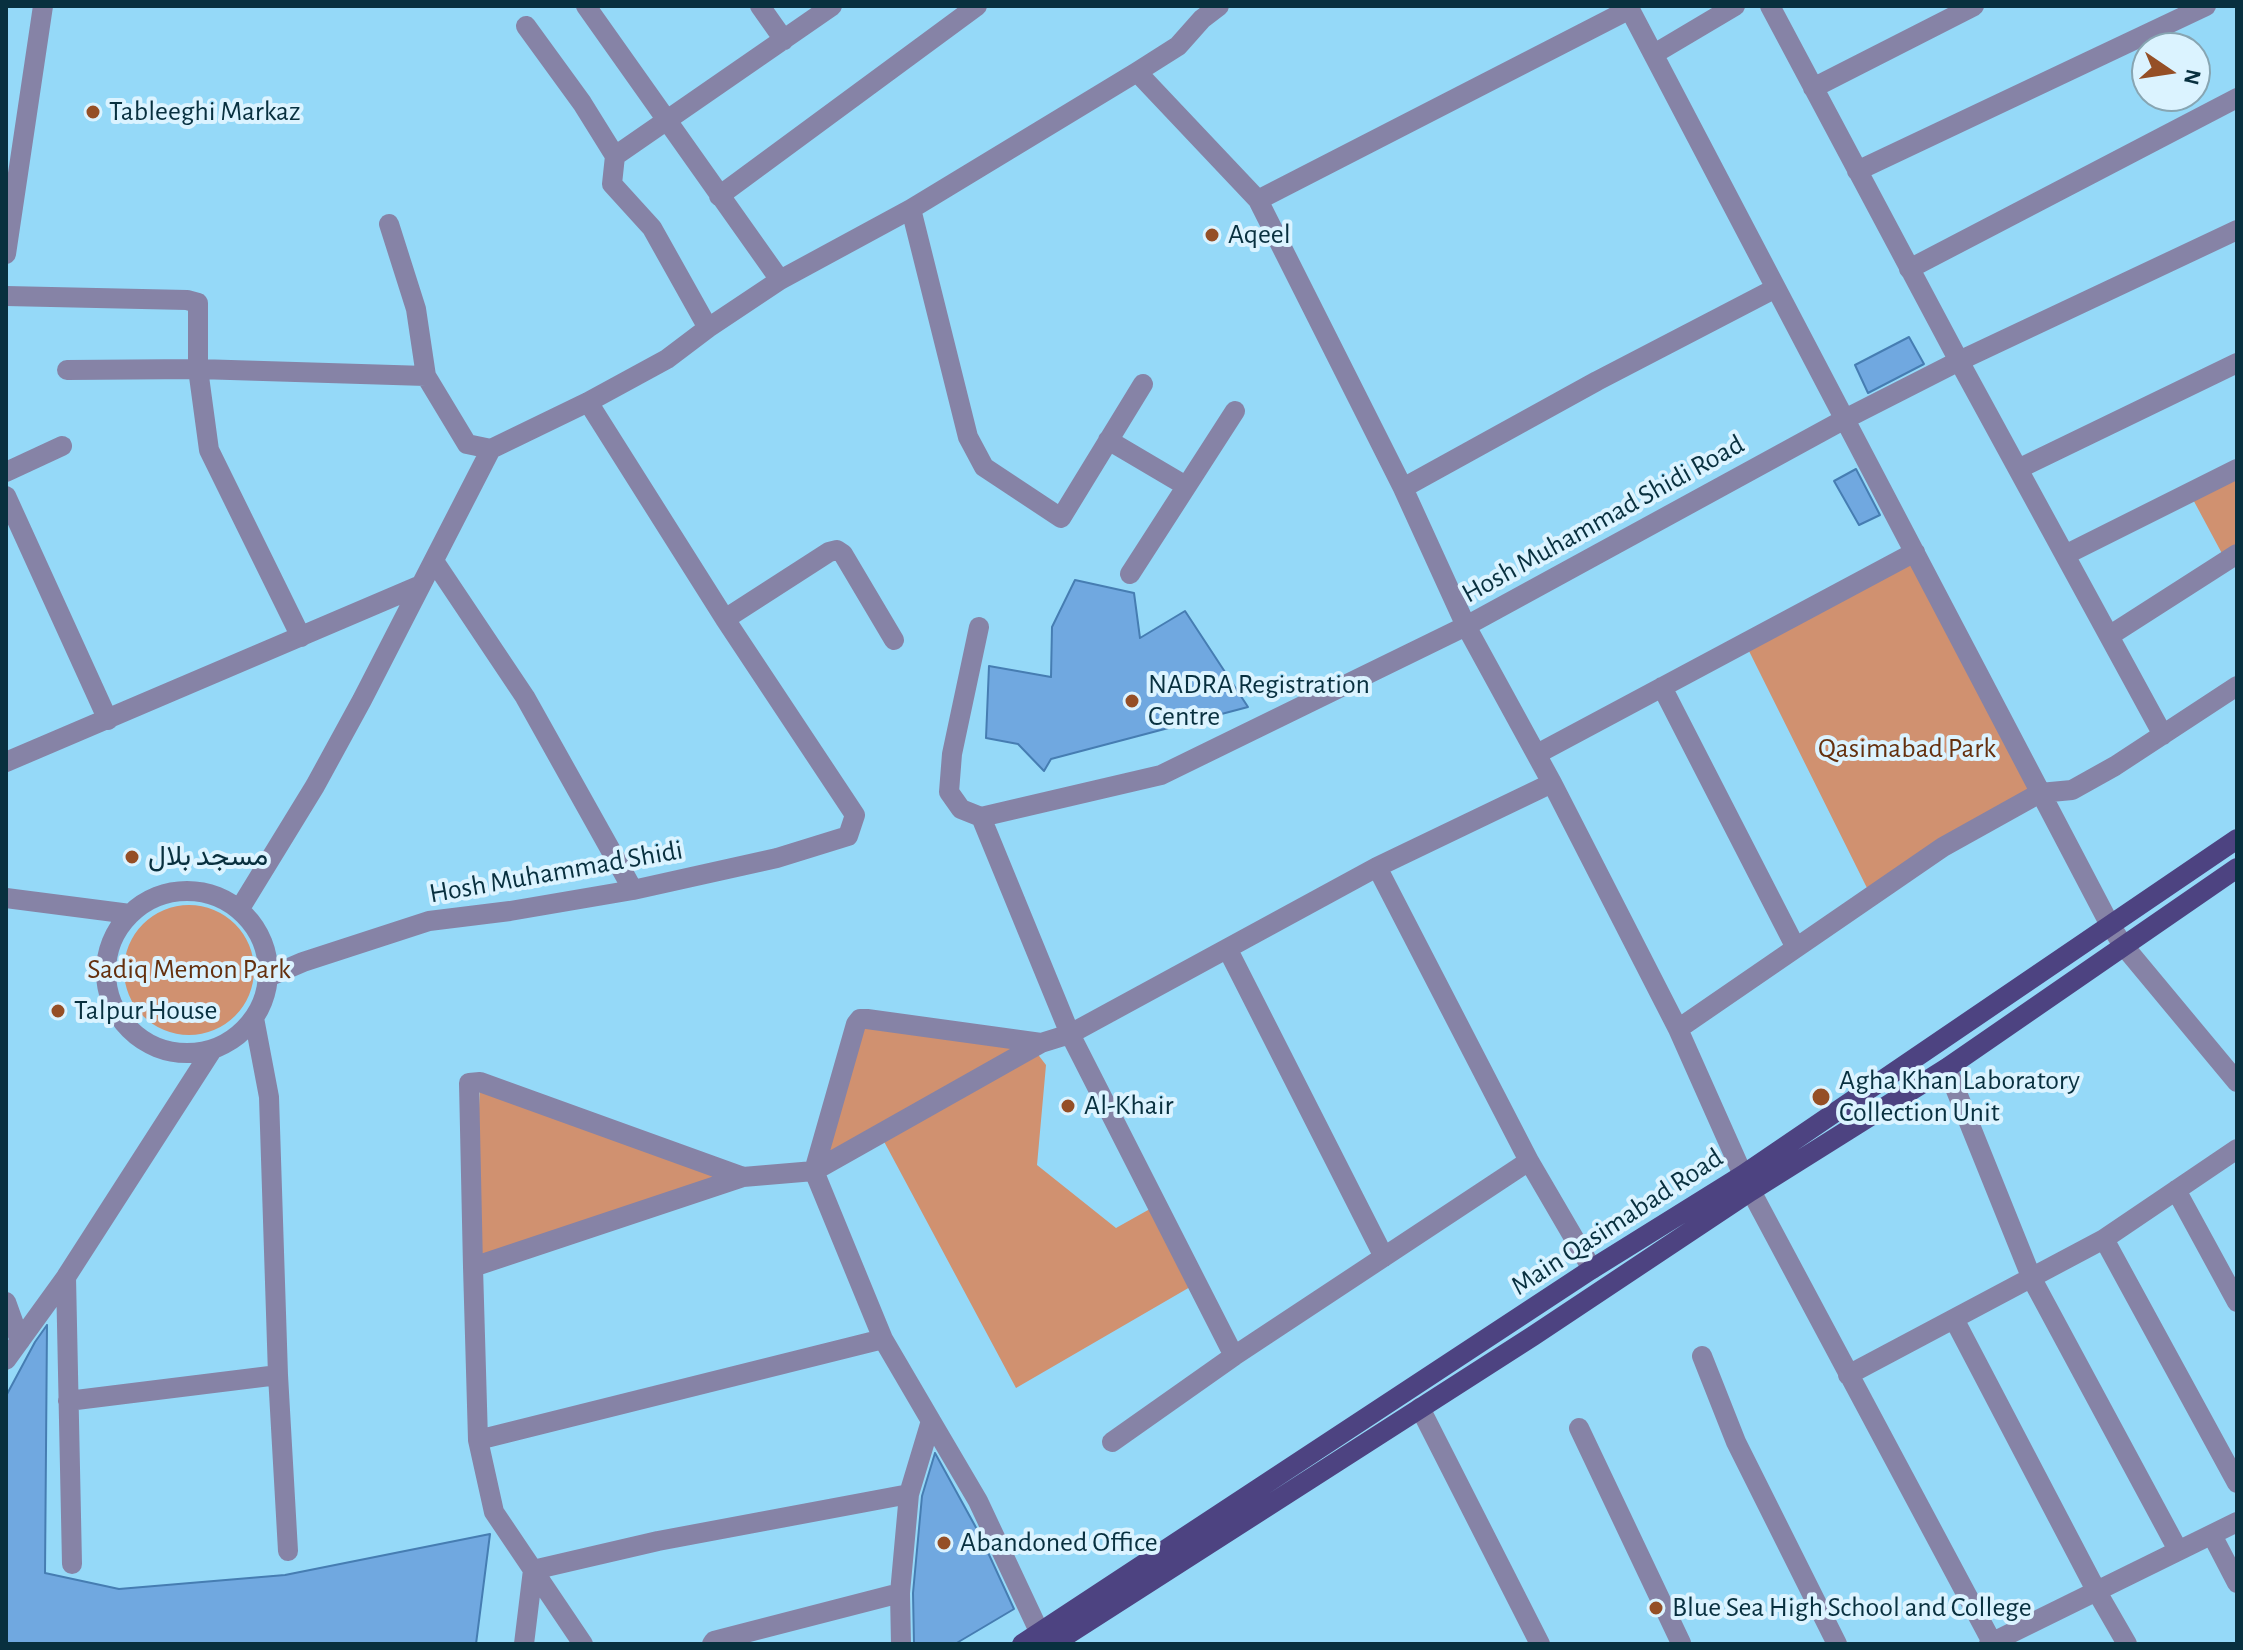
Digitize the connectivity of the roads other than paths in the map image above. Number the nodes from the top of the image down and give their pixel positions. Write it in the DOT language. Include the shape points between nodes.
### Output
graph roads {
  1 [pos="43,6"];
  2 [pos="586,6"];
  3 [pos="760,6"];
  4 [pos="832,6"];
  5 [pos="977,6"];
  6 [pos="1219,6"];
  7 [pos="1735,6"];
  8 [pos="1770,6"];
  9 [pos="1974,6"];
  10 [pos="2206,6"];
  11 [pos="1629,8"];
  12 [pos="1196,12"];
  13 [pos="526,26"];
  14 [pos="784,40"];
  15 [pos="1654,54"];
  16 [pos="1137,72"];
  17 [pos="1813,88"];
  18 [pos="2237,98"];
  19 [pos="667,120"];
  20 [pos="615,156"];
  21 [pos="1857,171"];
  22 [pos="719,196"];
  23 [pos="1258,200"];
  24 [pos="911,209"];
  25 [pos="389,224"];
  26 [pos="2237,230"];
  27 [pos="6,254"];
  28 [pos="1909,269"];
  29 [pos="780,280"];
  30 [pos="1776,288"];
  31 [pos="6,296"];
  32 [pos="708,328"];
  33 [pos="1959,361"];
  34 [pos="2237,363"];
  35 [pos="198,369"];
  36 [pos="67,370"];
  37 [pos="426,376"];
  38 [pos="1143,384"];
  39 [pos="588,402"];
  40 [pos="1235,411"];
  41 [pos="1845,419"];
  42 [pos="1108,440"];
  43 [pos="62,446"];
  44 [pos="491,449"];
  45 [pos="2018,469"];
  46 [pos="2237,469"];
  47 [pos="6,472"];
  48 [pos="1186,486"];
  49 [pos="1403,488"];
  50 [pos="6,496"];
  51 [pos="1915,552"];
  52 [pos="2237,554"];
  53 [pos="2065,555"];
  54 [pos="434,561"];
  55 [pos="1130,574"];
  56 [pos="421,585"];
  57 [pos="725,619"];
  58 [pos="1466,626"];
  59 [pos="979,627"];
  60 [pos="2109,636"];
  61 [pos="301,637"];
  62 [pos="894,640"];
  63 [pos="2237,686"];
  64 [pos="1662,687"];
  65 [pos="108,720"];
  66 [pos="2163,735"];
  67 [pos="1537,754"];
  68 [pos="6,762"];
  69 [pos="1552,783"];
  70 [pos="2040,793"];
  71 [pos="981,817"];
  72 [pos="2237,839"];
  73 [pos="1377,867"];
  74 [pos="2237,868"];
  75 [pos="633,890"];
  76 [pos="6,898"];
  77 [pos="239,910"];
  78 [pos="130,914"];
  79 [pos="2110,925"];
  80 [pos="2123,945"];
  81 [pos="1796,948"];
  82 [pos="1228,950"];
  83 [pos="268,977"];
  84 [pos="254,1018"];
  85 [pos="1678,1029"];
  86 [pos="1070,1034"];
  87 [pos="1041,1043"];
  88 [pos="212,1050"];
  89 [pos="2230,1059"];
  90 [pos="1947,1068"];
  91 [pos="2237,1082"];
  92 [pos="2236,1152"];
  93 [pos="1529,1161"];
  94 [pos="814,1171"];
  95 [pos="743,1177"];
  96 [pos="1747,1183"];
  97 [pos="2176,1190"];
  98 [pos="2104,1239"];
  99 [pos="1384,1257"];
  100 [pos="473,1267"];
  101 [pos="1592,1269"];
  102 [pos="66,1277"];
  103 [pos="2032,1279"];
  104 [pos="6,1302"];
  105 [pos="2237,1302"];
  106 [pos="1954,1319"];
  107 [pos="883,1339"];
  108 [pos="20,1341"];
  109 [pos="1234,1356"];
  110 [pos="1702,1356"];
  111 [pos="6,1360"];
  112 [pos="278,1375"];
  113 [pos="1848,1375"];
  114 [pos="68,1401"];
  115 [pos="1420,1408"];
  116 [pos="931,1421"];
  117 [pos="1579,1428"];
  118 [pos="478,1440"];
  119 [pos="1112,1442"];
  120 [pos="2237,1483"];
  121 [pos="909,1494"];
  122 [pos="2237,1522"];
  123 [pos="2212,1535"];
  124 [pos="2178,1550"];
  125 [pos="288,1551"];
  126 [pos="72,1564"];
  127 [pos="533,1570"];
  128 [pos="2237,1583"];
  129 [pos="2097,1592"];
  130 [pos="900,1593"];
  131 [pos="713,1642"];
  132 [pos="1040,1642"];
  133 [pos="1992,1643"];
  134 [pos="524,1644"];
  135 [pos="583,1644"];
  136 [pos="693,1644"];
  137 [pos="901,1644"];
  138 [pos="1540,1644"];
  139 [pos="1681,1644"];
  140 [pos="1837,1644"];
  141 [pos="2127,1644"];
  1 -- 27 [label="street"];
  2 -- 19 [label="street"];
  3 -- 14 [label="street"];
  4 -- 14 [label="street"];
  5 -- 22 [label="street"];
  6 -- 12 [label="street"];
  7 -- 15 [label="street"];
  8 -- 17 [label="street"];
  9 -- 17 [label="street"];
  10 -- 21 [label="street"];
  11 -- 15 [label="street"];
  11 -- 23 [label="street"];
  12 -- 16 [label="street" via="1178,46"];
  13 -- 20 [label="street"];
  14 -- 19 [label="street"];
  15 -- 30 [label="street"];
  16 -- 23 [label="street"];
  16 -- 24 [label="street"];
  17 -- 21 [label="street"];
  18 -- 28 [label="street"];
  19 -- 20 [label="street"];
  19 -- 22 [label="street"];
  20 -- 32 [label="street" via="612,184 652,228"];
  21 -- 28 [label="street"];
  22 -- 29 [label="street"];
  23 -- 49 [label="street"];
  24 -- 29 [label="street"];
  24 -- 42 [label="street" via="968,437 984,467 1061,518"];
  25 -- 37 [label="street" via="416,309"];
  26 -- 33 [label="street, Hosh Muhammad Shidi Road"];
  28 -- 33 [label="street"];
  29 -- 32 [label="street"];
  30 -- 41 [label="street"];
  30 -- 49 [label="street"];
  31 -- 35 [label="street" via="194,300"];
  32 -- 39 [label="street" via="667,359"];
  33 -- 41 [label="street, Hosh Muhammad Shidi Road"];
  33 -- 45 [label="street"];
  34 -- 45 [label="street"];
  35 -- 36 [label="street"];
  35 -- 37 [label="street"];
  35 -- 61 [label="street" via="209,450"];
  37 -- 44 [label="street" via="467,444"];
  38 -- 42 [label="street"];
  39 -- 44 [label="street"];
  39 -- 57 [label="street"];
  40 -- 48 [label="street"];
  41 -- 51 [label="street"];
  41 -- 58 [label="street, Hosh Muhammad Shidi Road"];
  42 -- 48 [label="street"];
  43 -- 47 [label="street"];
  44 -- 54 [label="street"];
  45 -- 53 [label="street"];
  46 -- 53 [label="street"];
  48 -- 55 [label="street"];
  49 -- 58 [label="street"];
  50 -- 65 [label="street"];
  51 -- 64 [label="street"];
  51 -- 70 [label="street"];
  52 -- 60 [label="street"];
  53 -- 60 [label="street"];
  54 -- 56 [label="street"];
  54 -- 75 [label="street" via="525,697"];
  56 -- 61 [label="street"];
  56 -- 77 [label="street" via="315,786"];
  57 -- 62 [label="street" via="837,550"];
  57 -- 75 [label="street, Hosh Muhammad Shidi" via="855,815 852,826 848,836 777,858"];
  58 -- 67 [label="street"];
  58 -- 71 [label="street, Hosh Muhammad Shidi Road" via="1161,775"];
  59 -- 71 [label="street" via="949,792 961,809"];
  60 -- 66 [label="street"];
  61 -- 65 [label="street"];
  63 -- 66 [label="street"];
  64 -- 67 [label="street"];
  64 -- 81 [label="street"];
  65 -- 68 [label="street"];
  66 -- 70 [label="street" via="2072,790"];
  67 -- 69 [label="street"];
  69 -- 73 [label="street"];
  69 -- 85 [label="street"];
  70 -- 79 [label="street"];
  70 -- 81 [label="street" via="1943,847"];
  71 -- 86 [label="street"];
  72 -- 79 [label="main road, Main Qasimabad Road"];
  73 -- 82 [label="street"];
  73 -- 93 [label="street"];
  74 -- 80 [label="main road, Main Qasimabad Road"];
  75 -- 83 [label="street, Hosh Muhammad Shidi" via="429,921"];
  76 -- 78 [label="street"];
  77 -- 78 [label="street" via="204,892 184,890 155,898"];
  77 -- 83 [label="street" via="261,940"];
  78 -- 88 [label="street" via="114,936 106,962 107,989 117,1014 135,1035 158,1049 185,1054"];
  79 -- 80 [label="street"];
  79 -- 96 [label="main road, Main Qasimabad Road"];
  80 -- 89 [label="street"];
  80 -- 90 [label="main road, Main Qasimabad Road"];
  81 -- 85 [label="street"];
  82 -- 86 [label="street"];
  82 -- 99 [label="street"];
  83 -- 84 [label="street"];
  84 -- 88 [label="street"];
  84 -- 112 [label="street" via="269,1097"];
  85 -- 96 [label="street"];
  86 -- 87 [label="street"];
  86 -- 109 [label="street"];
  87 -- 94 [label="street"];
  87 -- 94 [label="street" via="860,1019"];
  88 -- 102 [label="street"];
  89 -- 91 [label="street"];
  90 -- 96 [label="main road, Main Qasimabad Road"];
  90 -- 103 [label="street"];
  92 -- 97 [label="street"];
  93 -- 99 [label="street"];
  93 -- 101 [label="street"];
  94 -- 95 [label="street"];
  94 -- 107 [label="street"];
  95 -- 100 [label="street"];
  95 -- 100 [label="street" via="480,1082 469,1083"];
  96 -- 101 [label="main road, Main Qasimabad Road"];
  96 -- 113 [label="street"];
  96 -- 115 [label="main road, Main Qasimabad Road"];
  97 -- 98 [label="street"];
  97 -- 105 [label="street"];
  98 -- 103 [label="street"];
  98 -- 120 [label="street"];
  99 -- 109 [label="street"];
  100 -- 118 [label="street"];
  101 -- 132 [label="main road, Main Qasimabad Road"];
  102 -- 108 [label="street"];
  102 -- 114 [label="street"];
  103 -- 106 [label="street"];
  103 -- 124 [label="street"];
  104 -- 108 [label="street"];
  106 -- 113 [label="street"];
  106 -- 129 [label="street"];
  107 -- 116 [label="street"];
  107 -- 118 [label="street"];
  108 -- 111 [label="street"];
  109 -- 119 [label="street"];
  110 -- 140 [label="street" via="1736,1442"];
  112 -- 114 [label="street"];
  112 -- 125 [label="street"];
  113 -- 133 [label="street"];
  114 -- 126 [label="street"];
  115 -- 132 [label="main road, Main Qasimabad Road"];
  115 -- 138 [label="street"];
  116 -- 121 [label="street"];
  116 -- 132 [label="street" via="978,1501"];
  117 -- 139 [label="street"];
  118 -- 127 [label="street" via="494,1512"];
  121 -- 127 [label="street"];
  121 -- 130 [label="street"];
  122 -- 123 [label="street"];
  123 -- 124 [label="street"];
  123 -- 128 [label="street"];
  124 -- 129 [label="street"];
  127 -- 134 [label="street"];
  127 -- 135 [label="street"];
  129 -- 133 [label="street"];
  129 -- 141 [label="street"];
  130 -- 131 [label="street"];
  130 -- 137 [label="street"];
  131 -- 136 [label="street"];
}
